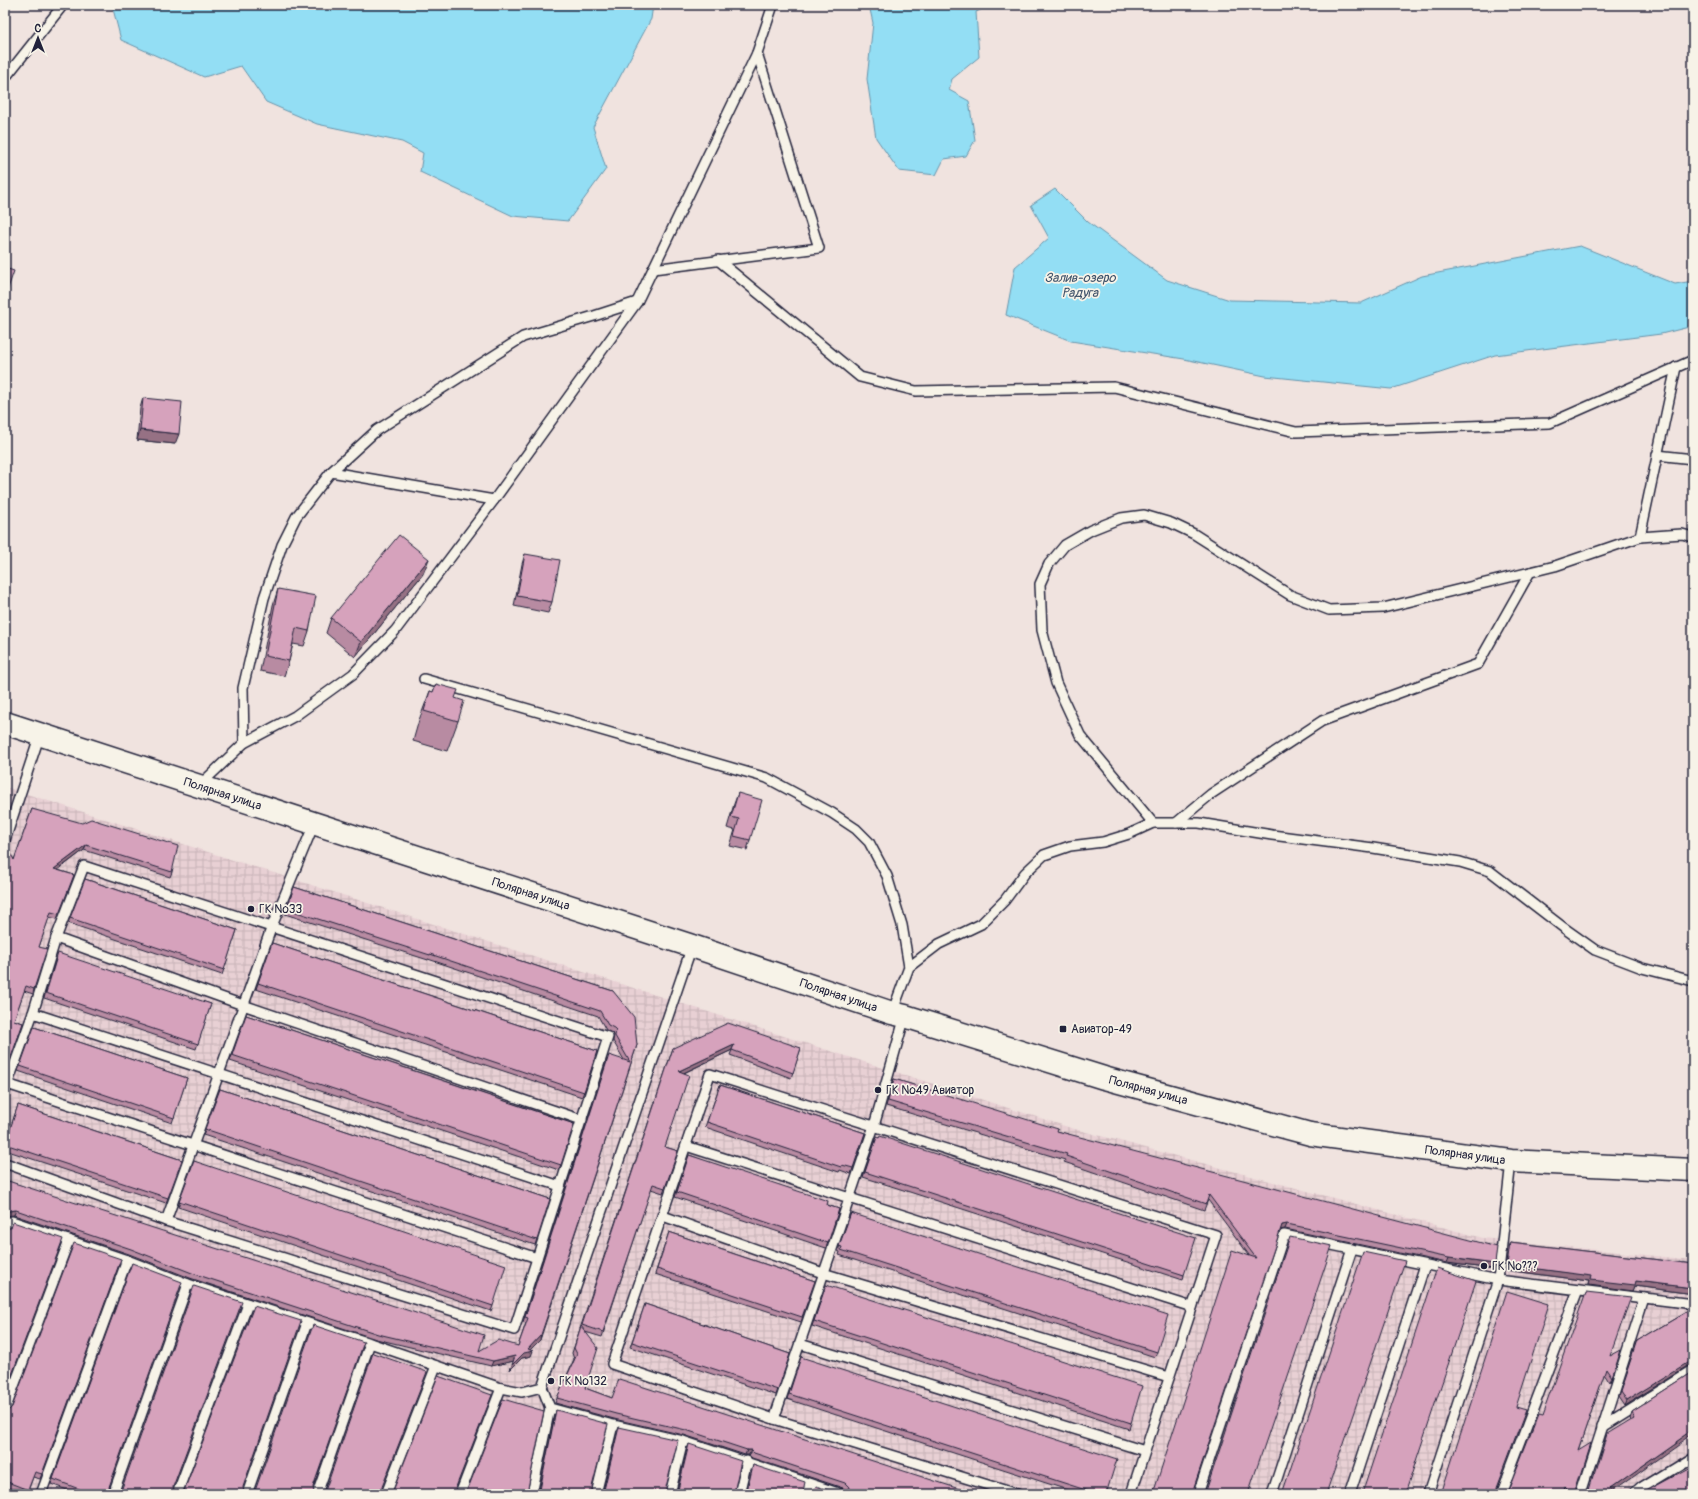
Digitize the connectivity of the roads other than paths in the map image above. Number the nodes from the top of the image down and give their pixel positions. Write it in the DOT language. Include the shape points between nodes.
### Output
graph roads {
  1 [pos="62,5"];
  2 [pos="773,5"];
  3 [pos="757,53"];
  4 [pos="5,78"];
  5 [pos="718,260"];
  6 [pos="653,269"];
  7 [pos="637,302"];
  8 [pos="1693,360"];
  9 [pos="1676,367"];
  10 [pos="1657,455"];
  11 [pos="1693,458"];
  12 [pos="331,472"];
  13 [pos="494,500"];
  14 [pos="1640,537"];
  15 [pos="1693,537"];
  16 [pos="1530,572"];
  17 [pos="424,679"];
  18 [pos="5,723"];
  19 [pos="40,734"];
  20 [pos="244,743"];
  21 [pos="198,786"];
  22 [pos="1153,823"];
  23 [pos="1176,823"];
  24 [pos="314,824"];
  25 [pos="5,840"];
  26 [pos="272,926"];
  27 [pos="56,938"];
  28 [pos="692,946"];
  29 [pos="909,967"];
  30 [pos="1693,981"];
  31 [pos="243,1006"];
  32 [pos="33,1013"];
  33 [pos="899,1014"];
  34 [pos="219,1074"];
  35 [pos="6,1088"];
  36 [pos="582,1120"];
  37 [pos="874,1126"];
  38 [pos="193,1145"];
  39 [pos="686,1146"];
  40 [pos="1511,1161"];
  41 [pos="5,1163"];
  42 [pos="1693,1170"];
  43 [pos="560,1186"];
  44 [pos="849,1198"];
  45 [pos="662,1216"];
  46 [pos="166,1221"];
  47 [pos="5,1228"];
  48 [pos="69,1240"];
  49 [pos="1352,1249"];
  50 [pos="538,1258"];
  51 [pos="127,1260"];
  52 [pos="1425,1264"];
  53 [pos="823,1273"];
  54 [pos="1498,1280"];
  55 [pos="188,1284"];
  56 [pos="1578,1290"];
  57 [pos="1644,1298"];
  58 [pos="248,1304"];
  59 [pos="1693,1304"];
  60 [pos="1192,1307"];
  61 [pos="307,1323"];
  62 [pos="370,1343"];
  63 [pos="800,1344"];
  64 [pos="436,1366"];
  65 [pos="1693,1370"];
  66 [pos="1169,1377"];
  67 [pos="542,1387"];
  68 [pos="501,1388"];
  69 [pos="550,1408"];
  70 [pos="5,1410"];
  71 [pos="774,1419"];
  72 [pos="613,1425"];
  73 [pos="1602,1428"];
  74 [pos="683,1441"];
  75 [pos="1145,1451"];
  76 [pos="1693,1456"];
  77 [pos="747,1462"];
  78 [pos="810,1484"];
  79 [pos="41,1494"];
  80 [pos="112,1494"];
  81 [pos="177,1494"];
  82 [pos="247,1494"];
  83 [pos="317,1494"];
  84 [pos="386,1494"];
  85 [pos="460,1494"];
  86 [pos="532,1494"];
  87 [pos="596,1494"];
  88 [pos="670,1494"];
  89 [pos="739,1494"];
  90 [pos="807,1494"];
  91 [pos="841,1494"];
  92 [pos="1017,1494"];
  93 [pos="1131,1494"];
  94 [pos="1198,1494"];
  95 [pos="1272,1494"];
  96 [pos="1350,1494"];
  97 [pos="1428,1494"];
  98 [pos="1501,1494"];
  99 [pos="1581,1494"];
  100 [pos="1634,1494"];
  1 -- 4 [label="lane"];
  2 -- 3 [label="lane"];
  3 -- 5 [label="lane" via="818,248"];
  3 -- 6 [label="lane"];
  5 -- 6 [label="lane"];
  5 -- 9 [label="lane" via="860,377 916,391 1114,387 1296,432 1550,422"];
  6 -- 7 [label="lane"];
  7 -- 12 [label="lane" via="523,337 377,430"];
  7 -- 13 [label="lane"];
  8 -- 9 [label="lane"];
  9 -- 10 [label="lane"];
  10 -- 11 [label="lane"];
  10 -- 14 [label="lane"];
  12 -- 13 [label="lane"];
  12 -- 20 [label="lane" via="296,516 282,545 264,598 244,688"];
  13 -- 20 [label="lane" via="395,631 354,674 295,716"];
  14 -- 15 [label="lane" via="1682,534"];
  14 -- 16 [label="lane"];
  16 -- 22 [label="lane" via="1383,608 1329,610 1290,595 1194,534 1171,523 1144,516 1121,518 1091,530 1065,545 1049,564 1040,584 1042,630 1056,683 1080,735"];
  16 -- 23 [label="lane" via="1478,664 1322,722 1211,794"];
  17 -- 29 [label="lane" via="767,778 832,813 856,829 869,842 887,876 902,925"];
  18 -- 19 [label="main road, Полярная улица"];
  19 -- 21 [label="main road, Полярная улица"];
  19 -- 25 [label="lane"];
  20 -- 21 [label="lane"];
  21 -- 24 [label="main road, Полярная улица"];
  22 -- 23 [label="lane"];
  22 -- 29 [label="lane" via="1103,842 1070,846 1044,855 981,924 939,944"];
  23 -- 30 [label="lane" via="1199,823 1373,848 1460,862 1490,871 1595,950 1642,968"];
  24 -- 26 [label="lane"];
  24 -- 28 [label="main road, Полярная улица"];
  26 -- 27 [label="lane" via="84,866"];
  26 -- 31 [label="lane"];
  26 -- 36 [label="lane" via="608,1037"];
  27 -- 31 [label="lane"];
  27 -- 32 [label="lane"];
  28 -- 33 [label="main road, Полярная улица"];
  28 -- 67 [label="lane"];
  29 -- 33 [label="lane"];
  31 -- 34 [label="lane"];
  31 -- 36 [label="lane"];
  32 -- 34 [label="lane"];
  32 -- 35 [label="lane"];
  33 -- 37 [label="lane"];
  33 -- 40 [label="main road, Полярная улица" via="1104,1078 1310,1134"];
  34 -- 38 [label="lane"];
  34 -- 43 [label="lane"];
  35 -- 38 [label="lane"];
  36 -- 43 [label="lane"];
  37 -- 39 [label="lane" via="710,1074"];
  37 -- 44 [label="lane"];
  37 -- 60 [label="lane" via="1216,1235"];
  38 -- 46 [label="lane"];
  38 -- 50 [label="lane"];
  39 -- 44 [label="lane"];
  39 -- 45 [label="lane"];
  40 -- 42 [label="main road, Полярная улица"];
  40 -- 54 [label="lane"];
  41 -- 46 [label="lane"];
  43 -- 50 [label="lane"];
  44 -- 53 [label="lane"];
  44 -- 60 [label="lane"];
  45 -- 53 [label="lane"];
  45 -- 71 [label="lane" via="612,1364"];
  46 -- 50 [label="lane" via="514,1330"];
  47 -- 48 [label="lane" via="7,1222 12,1221"];
  48 -- 51 [label="lane"];
  48 -- 70 [label="lane"];
  49 -- 52 [label="lane"];
  49 -- 94 [label="lane" via="1284,1235"];
  49 -- 95 [label="lane"];
  51 -- 55 [label="lane"];
  51 -- 79 [label="lane"];
  52 -- 54 [label="lane"];
  52 -- 96 [label="lane"];
  53 -- 63 [label="lane"];
  53 -- 66 [label="lane"];
  54 -- 56 [label="lane"];
  54 -- 97 [label="lane"];
  55 -- 58 [label="lane"];
  55 -- 80 [label="lane"];
  56 -- 57 [label="lane"];
  56 -- 98 [label="lane"];
  57 -- 59 [label="lane"];
  57 -- 73 [label="lane"];
  58 -- 61 [label="lane"];
  58 -- 81 [label="lane"];
  60 -- 66 [label="lane"];
  61 -- 62 [label="lane"];
  61 -- 82 [label="lane"];
  62 -- 64 [label="lane"];
  62 -- 83 [label="lane"];
  63 -- 71 [label="lane"];
  63 -- 75 [label="lane"];
  64 -- 68 [label="lane"];
  64 -- 84 [label="lane"];
  65 -- 73 [label="lane"];
  66 -- 75 [label="lane"];
  67 -- 68 [label="lane" via="522,1392"];
  67 -- 69 [label="lane"];
  68 -- 85 [label="lane"];
  69 -- 72 [label="lane"];
  69 -- 86 [label="lane"];
  71 -- 92 [label="lane"];
  72 -- 74 [label="lane"];
  72 -- 87 [label="lane"];
  73 -- 99 [label="lane"];
  74 -- 77 [label="lane"];
  74 -- 88 [label="lane"];
  75 -- 93 [label="lane"];
  76 -- 100 [label="lane"];
  77 -- 78 [label="lane"];
  77 -- 89 [label="lane"];
  78 -- 90 [label="lane"];
  78 -- 91 [label="lane"];
}
